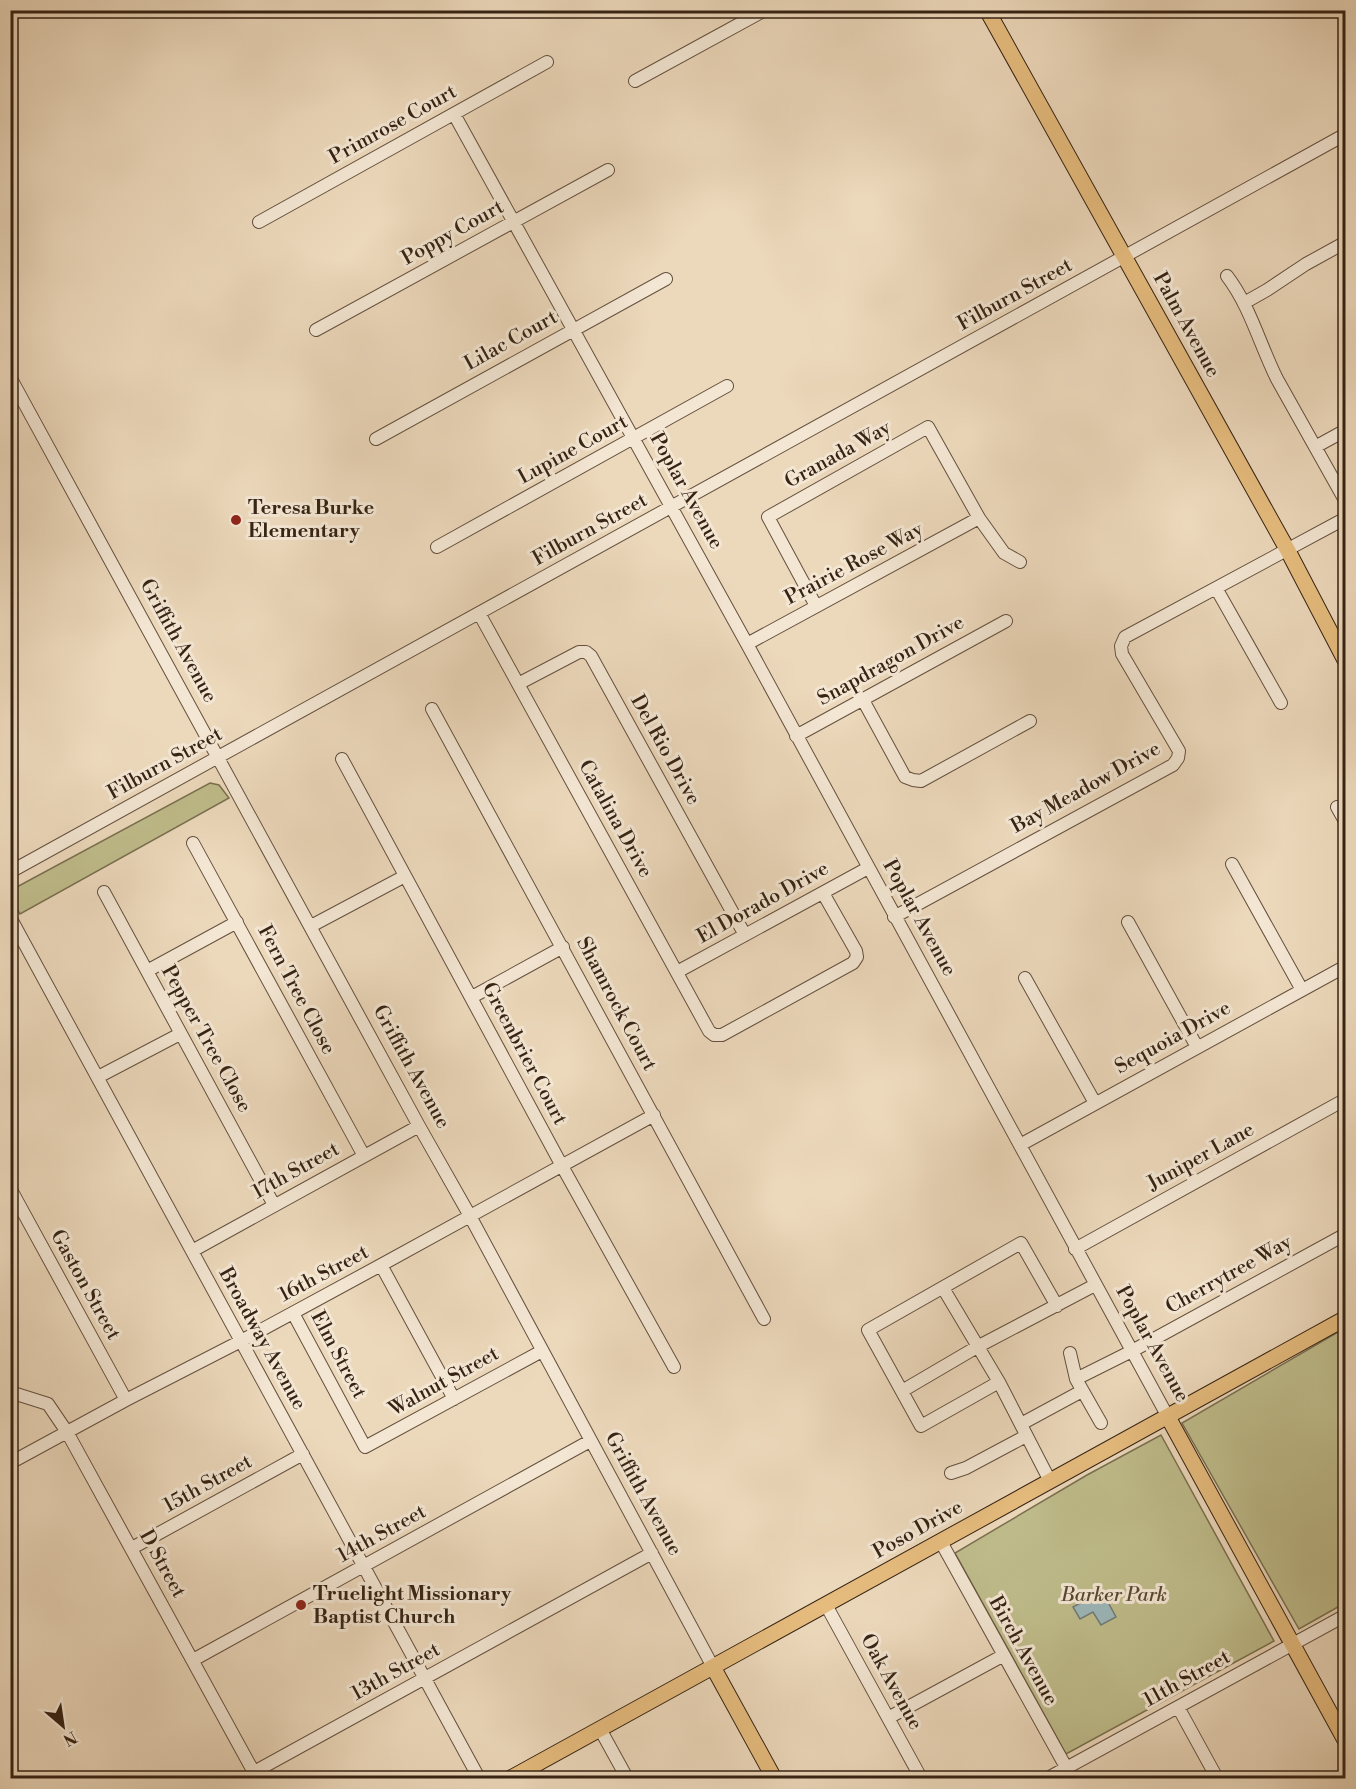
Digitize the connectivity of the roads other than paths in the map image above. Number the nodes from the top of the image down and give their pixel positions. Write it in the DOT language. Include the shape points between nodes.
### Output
graph roads {
  1 [pos="765,10"];
  2 [pos="987,10"];
  3 [pos="547,62"];
  4 [pos="635,81"];
  5 [pos="454,114"];
  6 [pos="1346,134"];
  7 [pos="608,170"];
  8 [pos="259,222"];
  9 [pos="512,222"];
  10 [pos="1346,242"];
  11 [pos="1124,257"];
  12 [pos="1227,276"];
  13 [pos="666,279"];
  14 [pos="1244,303"];
  15 [pos="316,330"];
  16 [pos="572,330"];
  17 [pos="10,377"];
  18 [pos="727,386"];
  19 [pos="1346,430"];
  20 [pos="376,439"];
  21 [pos="633,439"];
  22 [pos="1315,447"];
  23 [pos="1346,502"];
  24 [pos="671,507"];
  25 [pos="979,518"];
  26 [pos="1346,518"];
  27 [pos="437,547"];
  28 [pos="1287,549"];
  29 [pos="1020,562"];
  30 [pos="1216,588"];
  31 [pos="816,606"];
  32 [pos="479,613"];
  33 [pos="1006,621"];
  34 [pos="747,644"];
  35 [pos="1346,662"];
  36 [pos="518,684"];
  37 [pos="863,700"];
  38 [pos="1281,703"];
  39 [pos="432,709"];
  40 [pos="1030,721"];
  41 [pos="796,736"];
  42 [pos="218,757"];
  43 [pos="342,759"];
  44 [pos="1337,807"];
  45 [pos="1346,823"];
  46 [pos="193,843"];
  47 [pos="1232,864"];
  48 [pos="868,867"];
  49 [pos="10,872"];
  50 [pos="405,876"];
  51 [pos="104,892"];
  52 [pos="823,893"];
  53 [pos="10,917"];
  54 [pos="894,917"];
  55 [pos="1128,921"];
  56 [pos="237,922"];
  57 [pos="311,926"];
  58 [pos="745,935"];
  59 [pos="562,947"];
  60 [pos="1346,966"];
  61 [pos="147,971"];
  62 [pos="677,972"];
  63 [pos="1025,978"];
  64 [pos="1302,990"];
  65 [pos="472,997"];
  66 [pos="180,1034"];
  67 [pos="1197,1047"];
  68 [pos="98,1077"];
  69 [pos="1346,1099"];
  70 [pos="1095,1103"];
  71 [pos="654,1115"];
  72 [pos="419,1126"];
  73 [pos="1020,1145"];
  74 [pos="364,1156"];
  75 [pos="562,1166"];
  76 [pos="10,1188"];
  77 [pos="274,1205"];
  78 [pos="470,1216"];
  79 [pos="1346,1234"];
  80 [pos="1076,1249"];
  81 [pos="192,1251"];
  82 [pos="381,1265"];
  83 [pos="1095,1285"];
  84 [pos="943,1288"];
  85 [pos="1058,1306"];
  86 [pos="293,1313"];
  87 [pos="1346,1318"];
  88 [pos="764,1319"];
  89 [pos="241,1341"];
  90 [pos="977,1347"];
  91 [pos="542,1351"];
  92 [pos="1132,1351"];
  93 [pos="1070,1353"];
  94 [pos="674,1367"];
  95 [pos="1076,1379"];
  96 [pos="999,1382"];
  97 [pos="902,1391"];
  98 [pos="1082,1391"];
  99 [pos="10,1392"];
  100 [pos="454,1399"];
  101 [pos="126,1400"];
  102 [pos="1168,1417"];
  103 [pos="1101,1423"];
  104 [pos="1024,1430"];
  105 [pos="67,1432"];
  106 [pos="591,1441"];
  107 [pos="365,1448"];
  108 [pos="303,1454"];
  109 [pos="10,1463"];
  110 [pos="951,1473"];
  111 [pos="1050,1481"];
  112 [pos="941,1542"];
  113 [pos="132,1548"];
  114 [pos="652,1553"];
  115 [pos="364,1566"];
  116 [pos="826,1605"];
  117 [pos="1346,1614"];
  118 [pos="1293,1644"];
  119 [pos="1004,1655"];
  120 [pos="193,1660"];
  121 [pos="713,1667"];
  122 [pos="425,1678"];
  123 [pos="1178,1707"];
  124 [pos="888,1718"];
  125 [pos="600,1729"];
  126 [pos="1346,1742"];
  127 [pos="1069,1773"];
  128 [pos="256,1775"];
  129 [pos="479,1779"];
  130 [pos="511,1779"];
  131 [pos="627,1779"];
  132 [pos="774,1779"];
  133 [pos="921,1779"];
  134 [pos="1048,1779"];
  135 [pos="1216,1779"];
  1 -- 4 [label="street"];
  2 -- 11 [label="main road, Palm Avenue"];
  3 -- 5 [label="street, Primrose Court"];
  5 -- 8 [label="street, Primrose Court"];
  5 -- 9 [label="street, Poplar Avenue"];
  6 -- 11 [label="street, Filburn Street"];
  7 -- 9 [label="street, Poppy Court"];
  9 -- 15 [label="street, Poppy Court"];
  9 -- 16 [label="street, Poplar Avenue"];
  10 -- 14 [label="street"];
  11 -- 24 [label="street, Filburn Street"];
  11 -- 28 [label="main road, Palm Avenue"];
  12 -- 14 [label="street"];
  13 -- 16 [label="street, Lilac Court"];
  14 -- 22 [label="street" via="1268,361"];
  16 -- 20 [label="street, Lilac Court"];
  16 -- 21 [label="street, Poplar Avenue"];
  17 -- 42 [label="street, Griffith Avenue"];
  18 -- 21 [label="street, Lupine Court"];
  19 -- 22 [label="street"];
  21 -- 24 [label="street, Poplar Avenue"];
  21 -- 27 [label="street, Lupine Court"];
  22 -- 23 [label="street"];
  24 -- 32 [label="street, Filburn Street"];
  24 -- 34 [label="street, Poplar Avenue"];
  25 -- 29 [label="street" via="1004,553"];
  25 -- 31 [label="street, Prairie Rose Way"];
  25 -- 31 [label="street, Granada Way" via="928,428 768,517"];
  26 -- 28 [label="street, Bay Meadow Drive"];
  28 -- 30 [label="street, Bay Meadow Drive"];
  28 -- 35 [label="main road, Palm Avenue"];
  30 -- 38 [label="street"];
  30 -- 54 [label="street, Bay Meadow Drive" via="1125,638 1121,646 1179,751 1173,765"];
  31 -- 34 [label="street, Prairie Rose Way"];
  32 -- 36 [label="street, Catalina Drive"];
  32 -- 42 [label="street, Filburn Street"];
  33 -- 37 [label="street, Snapdragon Drive"];
  34 -- 41 [label="street, Poplar Avenue"];
  36 -- 58 [label="street, Del Rio Drive" via="579,652 591,657"];
  36 -- 62 [label="street, Catalina Drive"];
  37 -- 40 [label="street" via="905,777 913,780 921,781"];
  37 -- 41 [label="street, Snapdragon Drive"];
  39 -- 59 [label="street, Shamrock Court"];
  41 -- 48 [label="street, Poplar Avenue"];
  42 -- 49 [label="street, Filburn Street"];
  42 -- 57 [label="street, Griffith Avenue"];
  43 -- 50 [label="street, Greenbrier Court"];
  44 -- 45 [label="street"];
  46 -- 56 [label="street, Fern Tree Close"];
  47 -- 64 [label="street"];
  48 -- 52 [label="street, El Dorado Drive"];
  48 -- 54 [label="street, Poplar Avenue"];
  50 -- 57 [label="street"];
  50 -- 65 [label="street, Greenbrier Court"];
  51 -- 61 [label="street, Pepper Tree Close"];
  52 -- 58 [label="street, El Dorado Drive"];
  52 -- 62 [label="street, Catalina Drive" via="856,951 853,963 722,1035 710,1031"];
  53 -- 68 [label="street, Broadway Avenue"];
  54 -- 73 [label="street, Poplar Avenue"];
  55 -- 67 [label="street"];
  56 -- 61 [label="street"];
  56 -- 74 [label="street, Fern Tree Close"];
  57 -- 72 [label="street, Griffith Avenue"];
  58 -- 62 [label="street, El Dorado Drive"];
  59 -- 65 [label="street"];
  59 -- 71 [label="street, Shamrock Court"];
  60 -- 64 [label="street, Sequoia Drive"];
  61 -- 66 [label="street, Pepper Tree Close"];
  63 -- 70 [label="street"];
  64 -- 67 [label="street, Sequoia Drive"];
  65 -- 75 [label="street, Greenbrier Court"];
  66 -- 68 [label="street"];
  66 -- 77 [label="street, Pepper Tree Close"];
  67 -- 70 [label="street, Sequoia Drive"];
  68 -- 81 [label="street, Broadway Avenue"];
  69 -- 80 [label="street, Juniper Lane"];
  70 -- 73 [label="street, Sequoia Drive"];
  71 -- 75 [label="street, 16th Street"];
  71 -- 88 [label="street, Shamrock Court"];
  72 -- 74 [label="street, 17th Street"];
  72 -- 78 [label="street, Griffith Avenue"];
  73 -- 80 [label="street, Poplar Avenue"];
  74 -- 77 [label="street, 17th Street"];
  75 -- 78 [label="street, 16th Street"];
  75 -- 94 [label="street, Greenbrier Court"];
  76 -- 101 [label="street, Gaston Street"];
  77 -- 81 [label="street, 17th Street"];
  78 -- 82 [label="street, 16th Street"];
  78 -- 91 [label="street, Griffith Avenue"];
  79 -- 92 [label="street, Cherrytree Way"];
  80 -- 83 [label="street, Poplar Avenue"];
  81 -- 89 [label="street, Broadway Avenue"];
  82 -- 86 [label="street, 16th Street"];
  82 -- 100 [label="street"];
  83 -- 85 [label="street"];
  83 -- 92 [label="street, Poplar Avenue"];
  84 -- 85 [label="street" via="1021,1243"];
  84 -- 90 [label="street"];
  84 -- 97 [label="street" via="868,1330"];
  85 -- 90 [label="street"];
  86 -- 89 [label="street, 16th Street"];
  86 -- 107 [label="street, Elm Street"];
  87 -- 102 [label="main road, Poso Drive"];
  89 -- 101 [label="street, 16th Street"];
  89 -- 108 [label="street, Broadway Avenue"];
  90 -- 96 [label="street"];
  90 -- 97 [label="street"];
  91 -- 100 [label="street, Walnut Street"];
  91 -- 106 [label="street, Griffith Avenue"];
  92 -- 95 [label="street, Cherrytree Way"];
  92 -- 102 [label="street, Poplar Avenue"];
  93 -- 95 [label="street"];
  95 -- 98 [label="street"];
  96 -- 97 [label="street" via="921,1426"];
  96 -- 104 [label="street"];
  98 -- 103 [label="street"];
  98 -- 104 [label="street"];
  99 -- 105 [label="street, D Street" via="48,1404"];
  100 -- 107 [label="street, Walnut Street"];
  101 -- 105 [label="street, 16th Street"];
  102 -- 111 [label="main road, Poso Drive"];
  102 -- 118 [label="main road, Poplar Avenue"];
  104 -- 110 [label="street" via="966,1468"];
  104 -- 111 [label="street"];
  105 -- 109 [label="street, 16th Street"];
  105 -- 113 [label="street, D Street"];
  106 -- 114 [label="street, Griffith Avenue"];
  106 -- 115 [label="street, 14th Street"];
  108 -- 113 [label="street, 15th Street"];
  108 -- 115 [label="street, Broadway Avenue"];
  111 -- 112 [label="main road, Poso Drive"];
  112 -- 116 [label="main road, Poso Drive"];
  112 -- 119 [label="street, Birch Avenue"];
  113 -- 120 [label="street, D Street"];
  114 -- 121 [label="street, Griffith Avenue"];
  114 -- 122 [label="street, 13th Street"];
  115 -- 120 [label="street, 14th Street"];
  115 -- 122 [label="street, Broadway Avenue"];
  116 -- 121 [label="main road, Poso Drive"];
  116 -- 124 [label="street, Oak Avenue"];
  117 -- 118 [label="street, 11th Street"];
  118 -- 123 [label="street, 11th Street"];
  118 -- 126 [label="main road, Poplar Avenue"];
  119 -- 124 [label="street"];
  119 -- 127 [label="street, Birch Avenue"];
  120 -- 128 [label="street, D Street"];
  121 -- 125 [label="main road, Poso Drive"];
  121 -- 132 [label="main road, Griffith Avenue"];
  122 -- 128 [label="street, 13th Street"];
  122 -- 129 [label="street, Broadway Avenue"];
  123 -- 127 [label="street, 11th Street"];
  123 -- 135 [label="street"];
  124 -- 133 [label="street, Oak Avenue"];
  125 -- 130 [label="main road, Poso Drive"];
  125 -- 131 [label="street"];
  127 -- 134 [label="street, 11th Street"];
}
